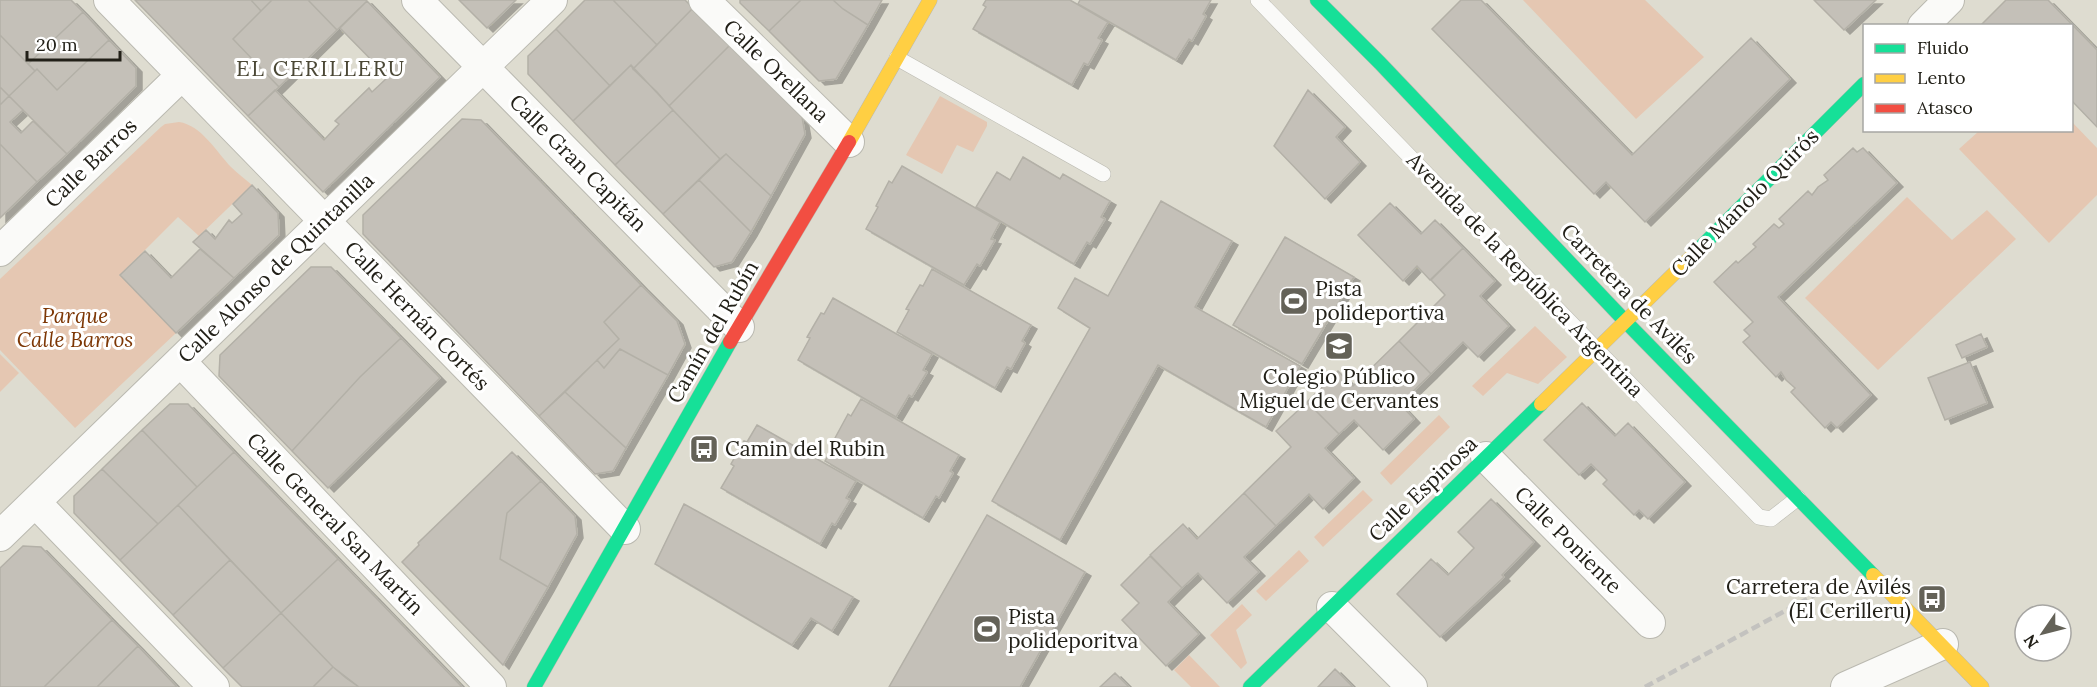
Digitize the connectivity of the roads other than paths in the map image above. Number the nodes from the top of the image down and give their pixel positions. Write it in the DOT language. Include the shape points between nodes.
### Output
graph roads {
  1 [pos="109,0"];
  2 [pos="417,0"];
  3 [pos="552,0"];
  4 [pos="704,0"];
  5 [pos="930,0"];
  6 [pos="1258,0"];
  7 [pos="1317,0"];
  8 [pos="1948,0"];
  9 [pos="1925,24"];
  10 [pos="897,58"];
  11 [pos="483,67"];
  12 [pos="182,75"];
  13 [pos="1863,85"];
  14 [pos="849,142"];
  15 [pos="1103,174"];
  16 [pos="325,221"];
  17 [pos="0,251"];
  18 [pos="1626,322"];
  19 [pos="739,327"];
  20 [pos="1598,350"];
  21 [pos="180,362"];
  22 [pos="1486,457"];
  23 [pos="1798,498"];
  24 [pos="35,502"];
  25 [pos="625,529"];
  26 [pos="0,536"];
  27 [pos="1332,607"];
  28 [pos="1650,623"];
  29 [pos="1942,644"];
  30 [pos="1978,682"];
  31 [pos="214,687"];
  32 [pos="491,687"];
  33 [pos="534,687"];
  34 [pos="1250,687"];
  35 [pos="1412,687"];
  36 [pos="1846,687"];
  1 -- 12 [label="street, Calle Hernán Cortés"];
  2 -- 11 [label="street, Calle Gran Capitán"];
  3 -- 11 [label="street, Calle Alonso de Quintanilla"];
  4 -- 14 [label="street, Calle Orellana"];
  5 -- 10 [label="street, Camín del Rubín"];
  6 -- 20 [label="lane, Avenida de la República Argentina"];
  7 -- 18 [label="street, Carretera de Avilés"];
  8 -- 9 [label="street"];
  10 -- 14 [label="street, Camín del Rubín"];
  10 -- 15 [label="lane"];
  11 -- 16 [label="street, Calle Alonso de Quintanilla"];
  11 -- 19 [label="street, Calle Gran Capitán"];
  12 -- 16 [label="street, Calle Hernán Cortés"];
  12 -- 17 [label="street, Calle Barros"];
  13 -- 18 [label="street, Calle Manolo Quirós"];
  14 -- 19 [label="street, Camín del Rubín"];
  16 -- 21 [label="street, Calle Alonso de Quintanilla"];
  16 -- 25 [label="street, Calle Hernán Cortés"];
  18 -- 20 [label="street, Calle Espinosa"];
  18 -- 23 [label="street, Carretera de Avilés"];
  19 -- 25 [label="street, Camín del Rubín"];
  20 -- 22 [label="street, Calle Espinosa"];
  20 -- 23 [label="lane, Avenida de la República Argentina" via="1758,517 1771,519"];
  21 -- 24 [label="street, Calle Alonso de Quintanilla"];
  21 -- 32 [label="street, Calle General San Martín"];
  22 -- 27 [label="street, Calle Espinosa"];
  22 -- 28 [label="street, Calle Poniente"];
  23 -- 29 [label="street, Carretera de Avilés"];
  24 -- 26 [label="street, Calle Alonso de Quintanilla"];
  24 -- 31 [label="street"];
  25 -- 33 [label="street, Camín del Rubín"];
  27 -- 34 [label="street, Calle Espinosa"];
  27 -- 35 [label="street"];
  29 -- 30 [label="street, Carretera de Avilés"];
  29 -- 36 [label="street"];
}
